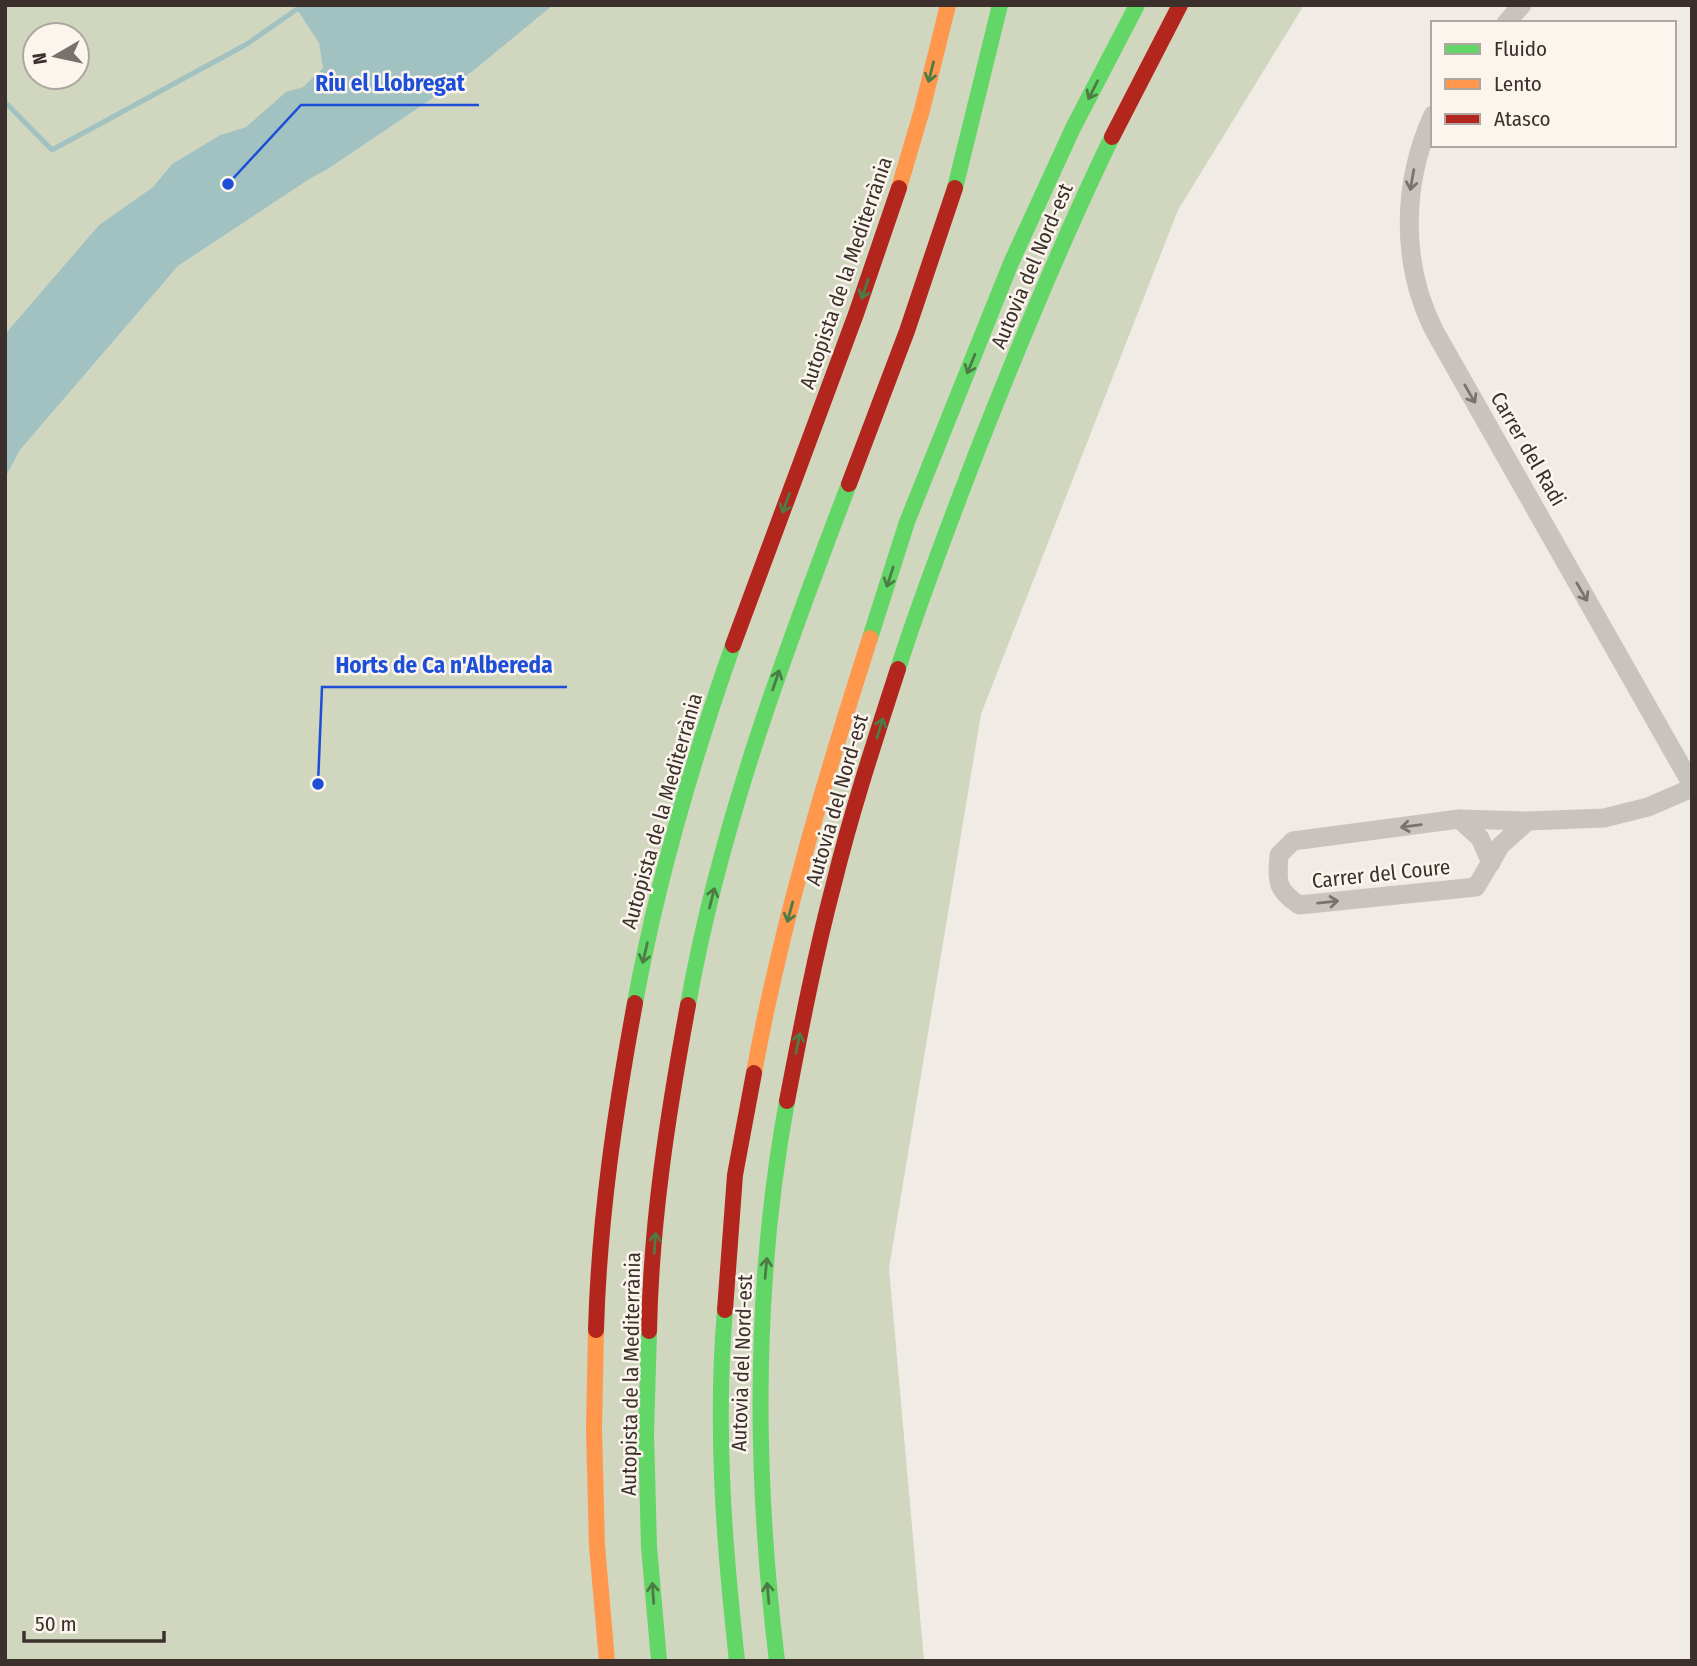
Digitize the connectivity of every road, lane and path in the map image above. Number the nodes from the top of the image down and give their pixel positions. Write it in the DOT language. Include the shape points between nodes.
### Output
graph roads {
  1 [pos="948,5"];
  2 [pos="1000,5"];
  3 [pos="1137,5"];
  4 [pos="1180,5"];
  5 [pos="1522,5"];
  6 [pos="1508,21"];
  7 [pos="1431,121"];
  8 [pos="1692,786"];
  9 [pos="1459,819"];
  10 [pos="1528,821"];
  11 [pos="1491,863"];
  12 [pos="607,1661"];
  13 [pos="659,1661"];
  14 [pos="737,1661"];
  15 [pos="776,1661"];
  1 -- 12 [label="highway, Autopista de la Mediterrània, one-way" via="883,235 701,739 643,961 616,1116 598,1319 593,1449"];
  13 -- 2 [label="highway, Autopista de la Mediterrània, one-way" via="649,1544 650,1312 660,1187 690,997 750,757 956,185"];
  3 -- 14 [label="highway, Autovia del Nord-est, one-way" via="1073,128 1011,263 907,522 822,787 770,986 735,1175 723,1329 722,1495"];
  15 -- 4 [label="highway, Autovia del Nord-est, one-way" via="760,1460 765,1278 782,1131 825,916 859,793 941,541 1049,274 1107,144"];
  5 -- 6 [label="street"];
  7 -- 8 [label="street, Carrer del Radi, one-way" via="1410,193 1410,245 1423,305"];
  8 -- 10 [label="street, Carrer del Coure" via="1648,807 1604,818"];
  9 -- 10 [label="street, Carrer del Coure"];
  9 -- 11 [label="street" via="1480,838"];
  9 -- 11 [label="street, Carrer del Coure, one-way" via="1293,841 1279,855 1277,881 1285,895 1299,905 1476,887"];
  10 -- 11 [label="street, Carrer del Coure" via="1502,845"];
}
